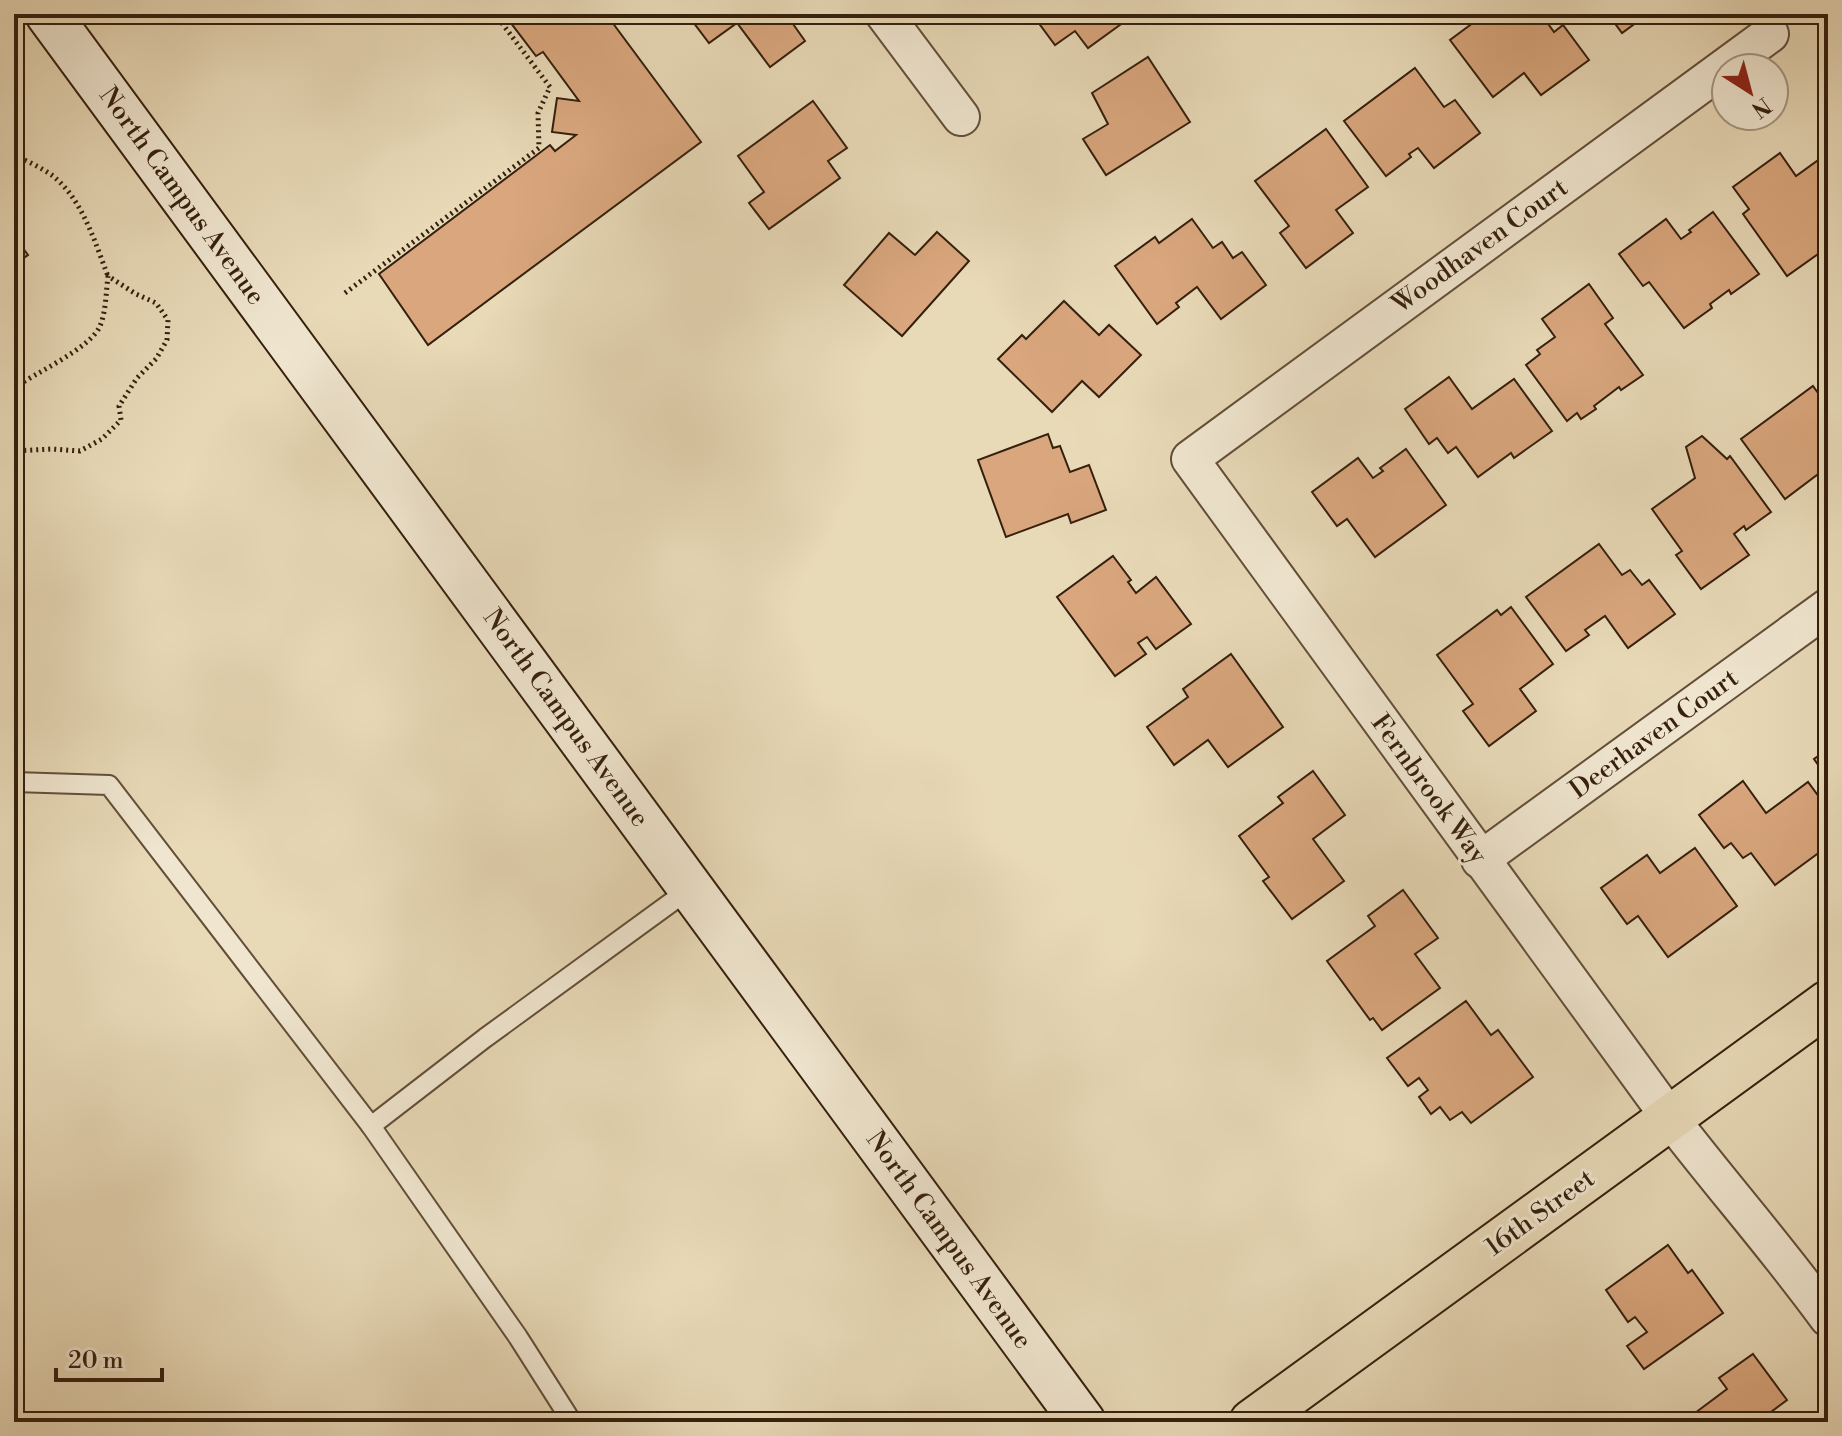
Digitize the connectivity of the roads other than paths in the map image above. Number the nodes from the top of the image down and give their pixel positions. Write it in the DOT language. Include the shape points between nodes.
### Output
graph roads {
  1 [pos="48,14"];
  2 [pos="884,14"];
  3 [pos="1770,34"];
  4 [pos="961,117"];
  5 [pos="1190,459"];
  6 [pos="1828,607"];
  7 [pos="14,782"];
  8 [pos="1480,860"];
  9 [pos="691,888"];
  10 [pos="1828,1003"];
  11 [pos="1670,1118"];
  12 [pos="371,1126"];
  13 [pos="1828,1318"];
  14 [pos="572,1422"];
  15 [pos="1083,1422"];
  16 [pos="1252,1422"];
  1 -- 9 [label="main road, North Campus Avenue"];
  2 -- 4 [label="street"];
  3 -- 5 [label="street, Woodhaven Court"];
  5 -- 8 [label="street, Fernbrook Way"];
  6 -- 8 [label="street, Deerhaven Court"];
  7 -- 12 [label="lane" via="109,785"];
  8 -- 11 [label="street, Fernbrook Way"];
  9 -- 12 [label="lane"];
  9 -- 15 [label="main road, North Campus Avenue"];
  10 -- 11 [label="main road, 16th Street"];
  11 -- 13 [label="street, Fernbrook Way"];
  11 -- 16 [label="main road, 16th Street"];
  12 -- 14 [label="lane"];
}
